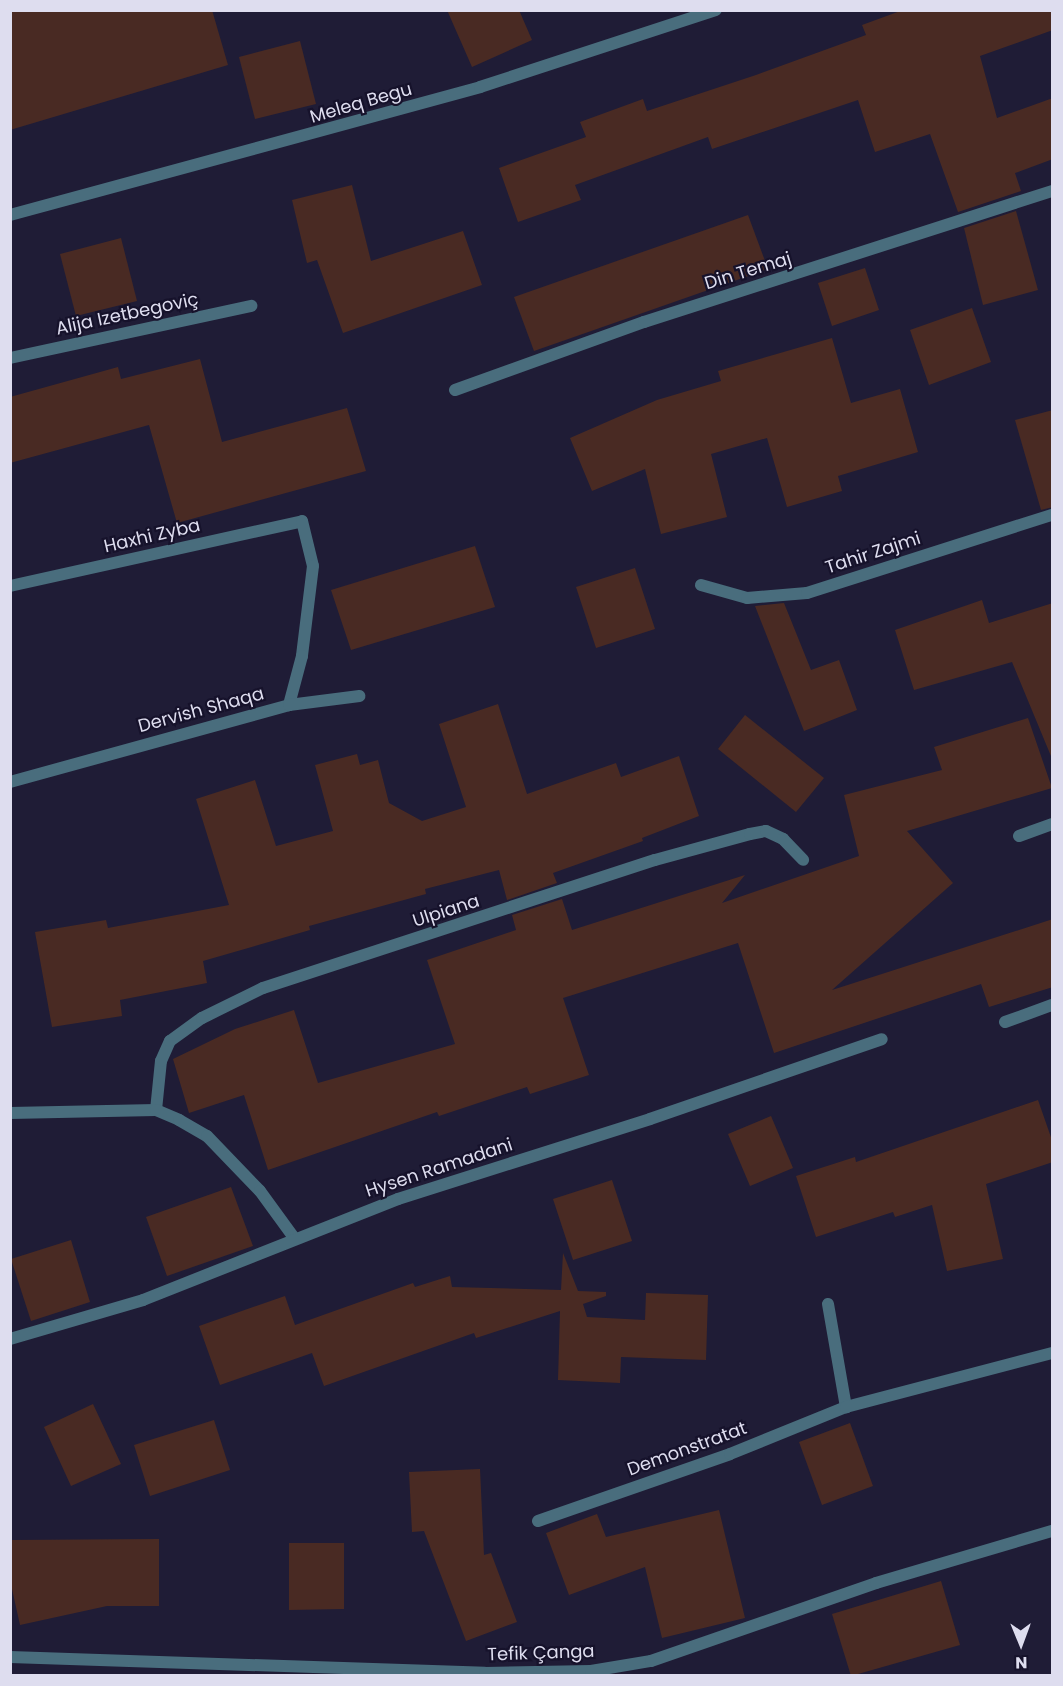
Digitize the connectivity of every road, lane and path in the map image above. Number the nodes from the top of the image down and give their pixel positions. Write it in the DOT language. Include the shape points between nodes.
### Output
graph roads {
  1 [pos="716,10"];
  2 [pos="1053,191"];
  3 [pos="10,215"];
  4 [pos="251,306"];
  5 [pos="10,358"];
  6 [pos="455,390"];
  7 [pos="1053,515"];
  8 [pos="302,521"];
  9 [pos="701,585"];
  10 [pos="10,586"];
  11 [pos="359,696"];
  12 [pos="289,705"];
  13 [pos="10,782"];
  14 [pos="1053,824"];
  15 [pos="1019,836"];
  16 [pos="803,860"];
  17 [pos="1053,1005"];
  18 [pos="1005,1022"];
  19 [pos="882,1039"];
  20 [pos="156,1110"];
  21 [pos="10,1113"];
  22 [pos="295,1239"];
  23 [pos="828,1304"];
  24 [pos="10,1339"];
  25 [pos="1053,1353"];
  26 [pos="846,1407"];
  27 [pos="538,1521"];
  28 [pos="1053,1531"];
  29 [pos="10,1657"];
  1 -- 3 [label="street, Meleq Begu" via="480,87"];
  2 -- 6 [label="street, Din Temaj" via="644,322"];
  4 -- 5 [label="street, Alija Izetbegoviç"];
  7 -- 9 [label="street, Tahir Zajmi" via="807,593 747,598"];
  8 -- 10 [label="street, Haxhi Zyba"];
  8 -- 12 [label="street, Dervish Shaqa" via="313,566 302,656"];
  11 -- 12 [label="street"];
  12 -- 13 [label="street, Dervish Shaqa"];
  14 -- 15 [label="street"];
  16 -- 20 [label="street, Ulpiana" via="783,839 766,831 750,834 655,860 263,988 202,1018 170,1041 161,1061"];
  17 -- 18 [label="street"];
  19 -- 22 [label="street, Hysen Ramadani" via="650,1119 398,1199"];
  20 -- 21 [label="street"];
  20 -- 22 [label="street" via="207,1137 260,1191"];
  22 -- 24 [label="street, Hysen Ramadani" via="143,1300"];
  23 -- 26 [label="street"];
  25 -- 26 [label="street, Demonstratat"];
  26 -- 27 [label="street, Demonstratat" via="730,1454"];
  28 -- 29 [label="street, Tefik Çanga" via="876,1583 651,1660 591,1671 485,1673"];
}
